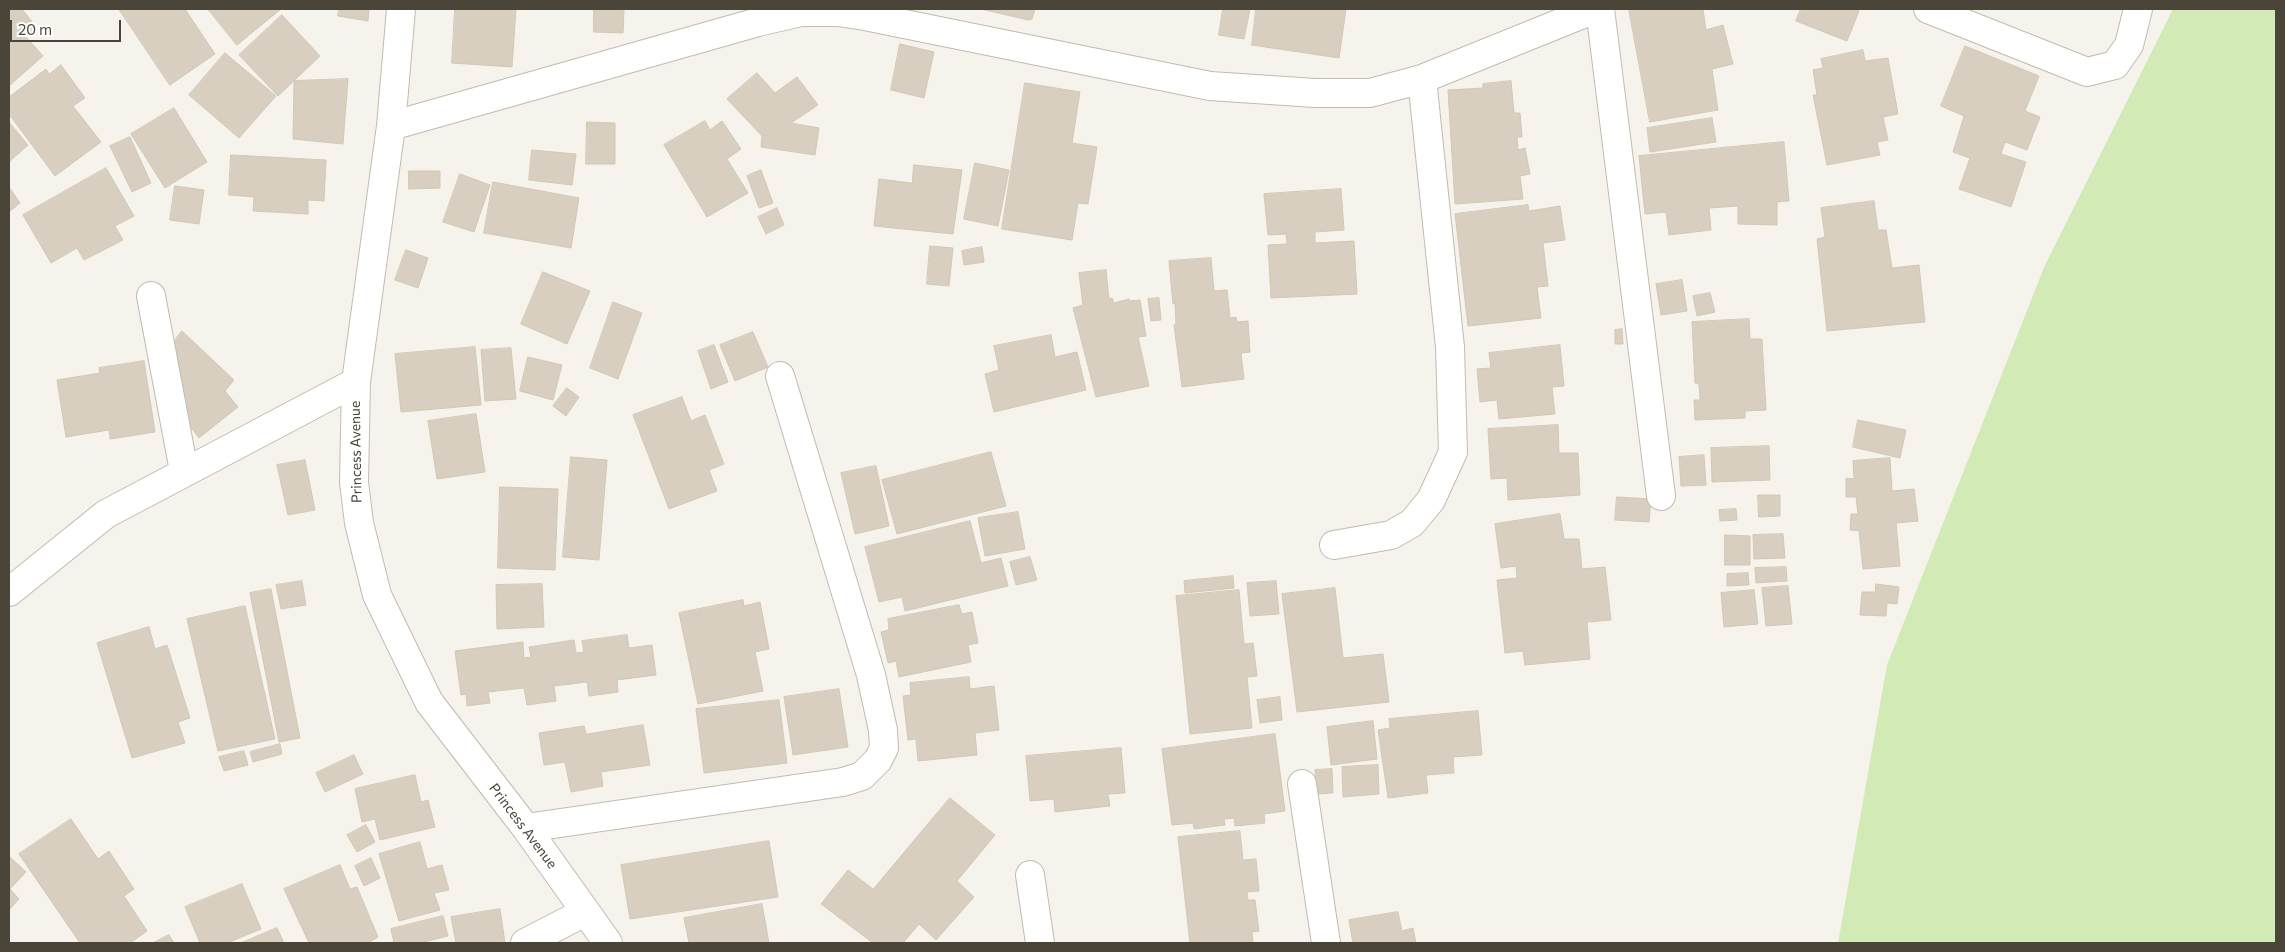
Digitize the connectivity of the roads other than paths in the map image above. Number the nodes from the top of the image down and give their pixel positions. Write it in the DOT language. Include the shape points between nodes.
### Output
graph roads {
  1 [pos="401,9"];
  2 [pos="1595,9"];
  3 [pos="1600,9"];
  4 [pos="1928,9"];
  5 [pos="2138,9"];
  6 [pos="1422,79"];
  7 [pos="391,126"];
  8 [pos="152,296"];
  9 [pos="780,376"];
  10 [pos="356,382"];
  11 [pos="184,471"];
  12 [pos="1661,496"];
  13 [pos="1334,545"];
  14 [pos="9,592"];
  15 [pos="1302,784"];
  16 [pos="526,828"];
  17 [pos="1030,876"];
  18 [pos="586,912"];
  19 [pos="525,943"];
  20 [pos="608,943"];
  21 [pos="1040,943"];
  22 [pos="1326,943"];
  1 -- 7 [label="street, Princess Avenue"];
  2 -- 6 [label="street"];
  3 -- 12 [label="street"];
  4 -- 5 [label="street" via="2087,72 2115,65 2129,45"];
  6 -- 7 [label="street" via="1370,93 1210,86 865,16 801,12"];
  6 -- 13 [label="street" via="1450,347 1453,452 1432,500 1412,523 1391,535"];
  7 -- 10 [label="street, Princess Avenue"];
  8 -- 11 [label="street"];
  9 -- 16 [label="street" via="871,675 883,730 884,748 878,760 862,776 843,782"];
  10 -- 11 [label="street"];
  10 -- 16 [label="street, Princess Avenue" via="354,482 358,523 377,595 429,702"];
  11 -- 14 [label="street" via="106,514"];
  15 -- 22 [label="street"];
  16 -- 18 [label="street, Princess Avenue"];
  17 -- 21 [label="street"];
  18 -- 19 [label="street"];
  18 -- 20 [label="street, Princess Avenue"];
}
